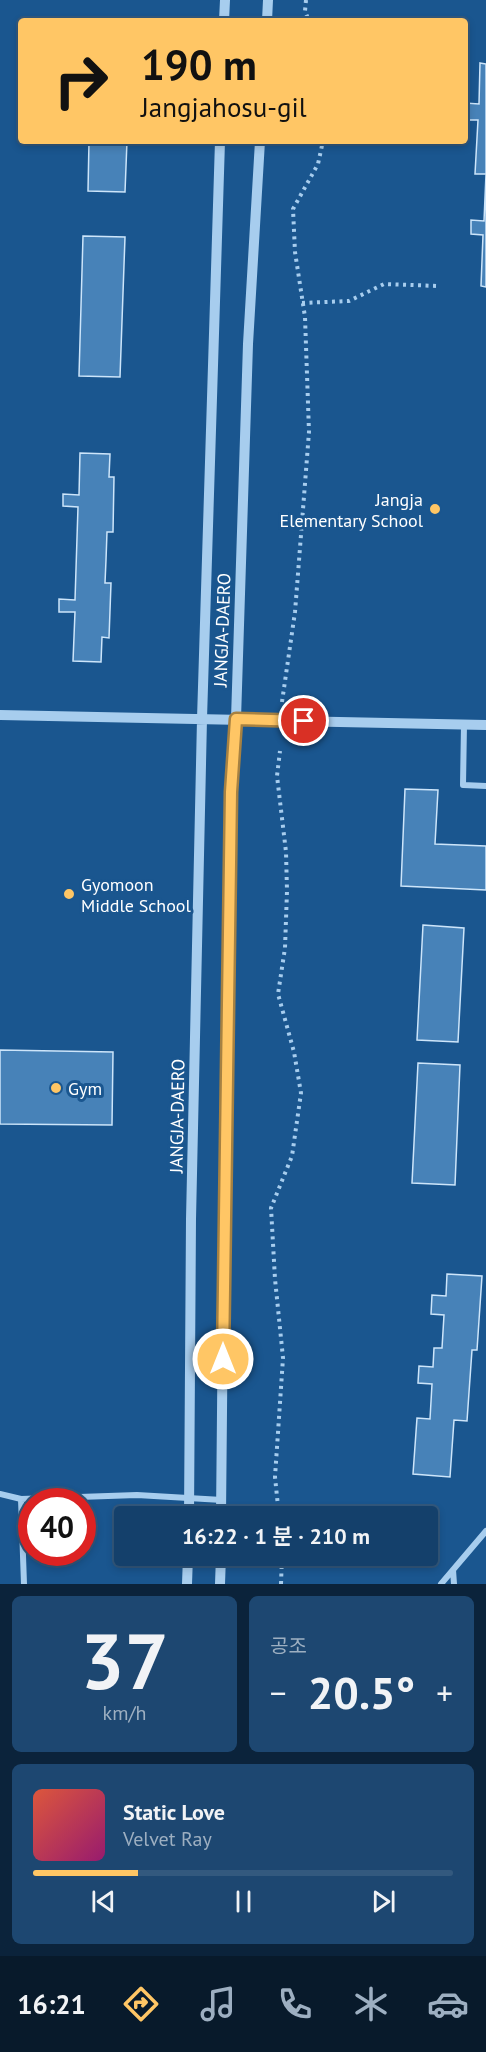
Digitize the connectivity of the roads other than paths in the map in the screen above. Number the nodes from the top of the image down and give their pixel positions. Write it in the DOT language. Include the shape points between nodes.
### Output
graph roads {
  1 [pos="225,0"];
  2 [pos="268,0"];
  3 [pos="224,18"];
  4 [pos="267,18"];
  5 [pos="220,144"];
  6 [pos="260,144"];
  7 [pos="0,715"];
  8 [pos="202,719"];
  9 [pos="236,719"];
  10 [pos="464,724"];
  11 [pos="486,725"];
  12 [pos="486,786"];
  13 [pos="0,1494"];
  14 [pos="96,1496"];
  15 [pos="18,1498"];
  16 [pos="189,1499"];
  17 [pos="222,1500"];
  18 [pos="189,1506"];
  19 [pos="222,1506"];
  20 [pos="486,1531"];
  21 [pos="23,1566"];
  22 [pos="188,1566"];
  23 [pos="221,1566"];
  24 [pos="453,1570"];
  25 [pos="24,1584"];
  26 [pos="188,1584"];
  27 [pos="220,1584"];
  28 [pos="441,1584"];
  29 [pos="454,1584"];
  1 -- 3 [label="street"];
  2 -- 4 [label="street"];
  5 -- 8 [label="street, JANGJA-DAERO"];
  6 -- 9 [label="street, JANGJA-DAERO" via="248,344"];
  7 -- 8 [label="street"];
  8 -- 9 [label="street"];
  8 -- 16 [label="street, JANGJA-DAERO"];
  9 -- 10 [label="street"];
  9 -- 17 [label="street, JANGJA-DAERO" via="230,816"];
  10 -- 11 [label="street"];
  10 -- 12 [label="street" via="463,785"];
  13 -- 15 [label="street"];
  14 -- 16 [label="street"];
  16 -- 17 [label="street"];
  16 -- 18 [label="street, JANGJA-DAERO"];
  17 -- 19 [label="street, JANGJA-DAERO"];
  20 -- 24 [label="street"];
  21 -- 25 [label="street"];
  22 -- 26 [label="street"];
  23 -- 27 [label="street"];
  24 -- 28 [label="street"];
  24 -- 29 [label="street"];
}
